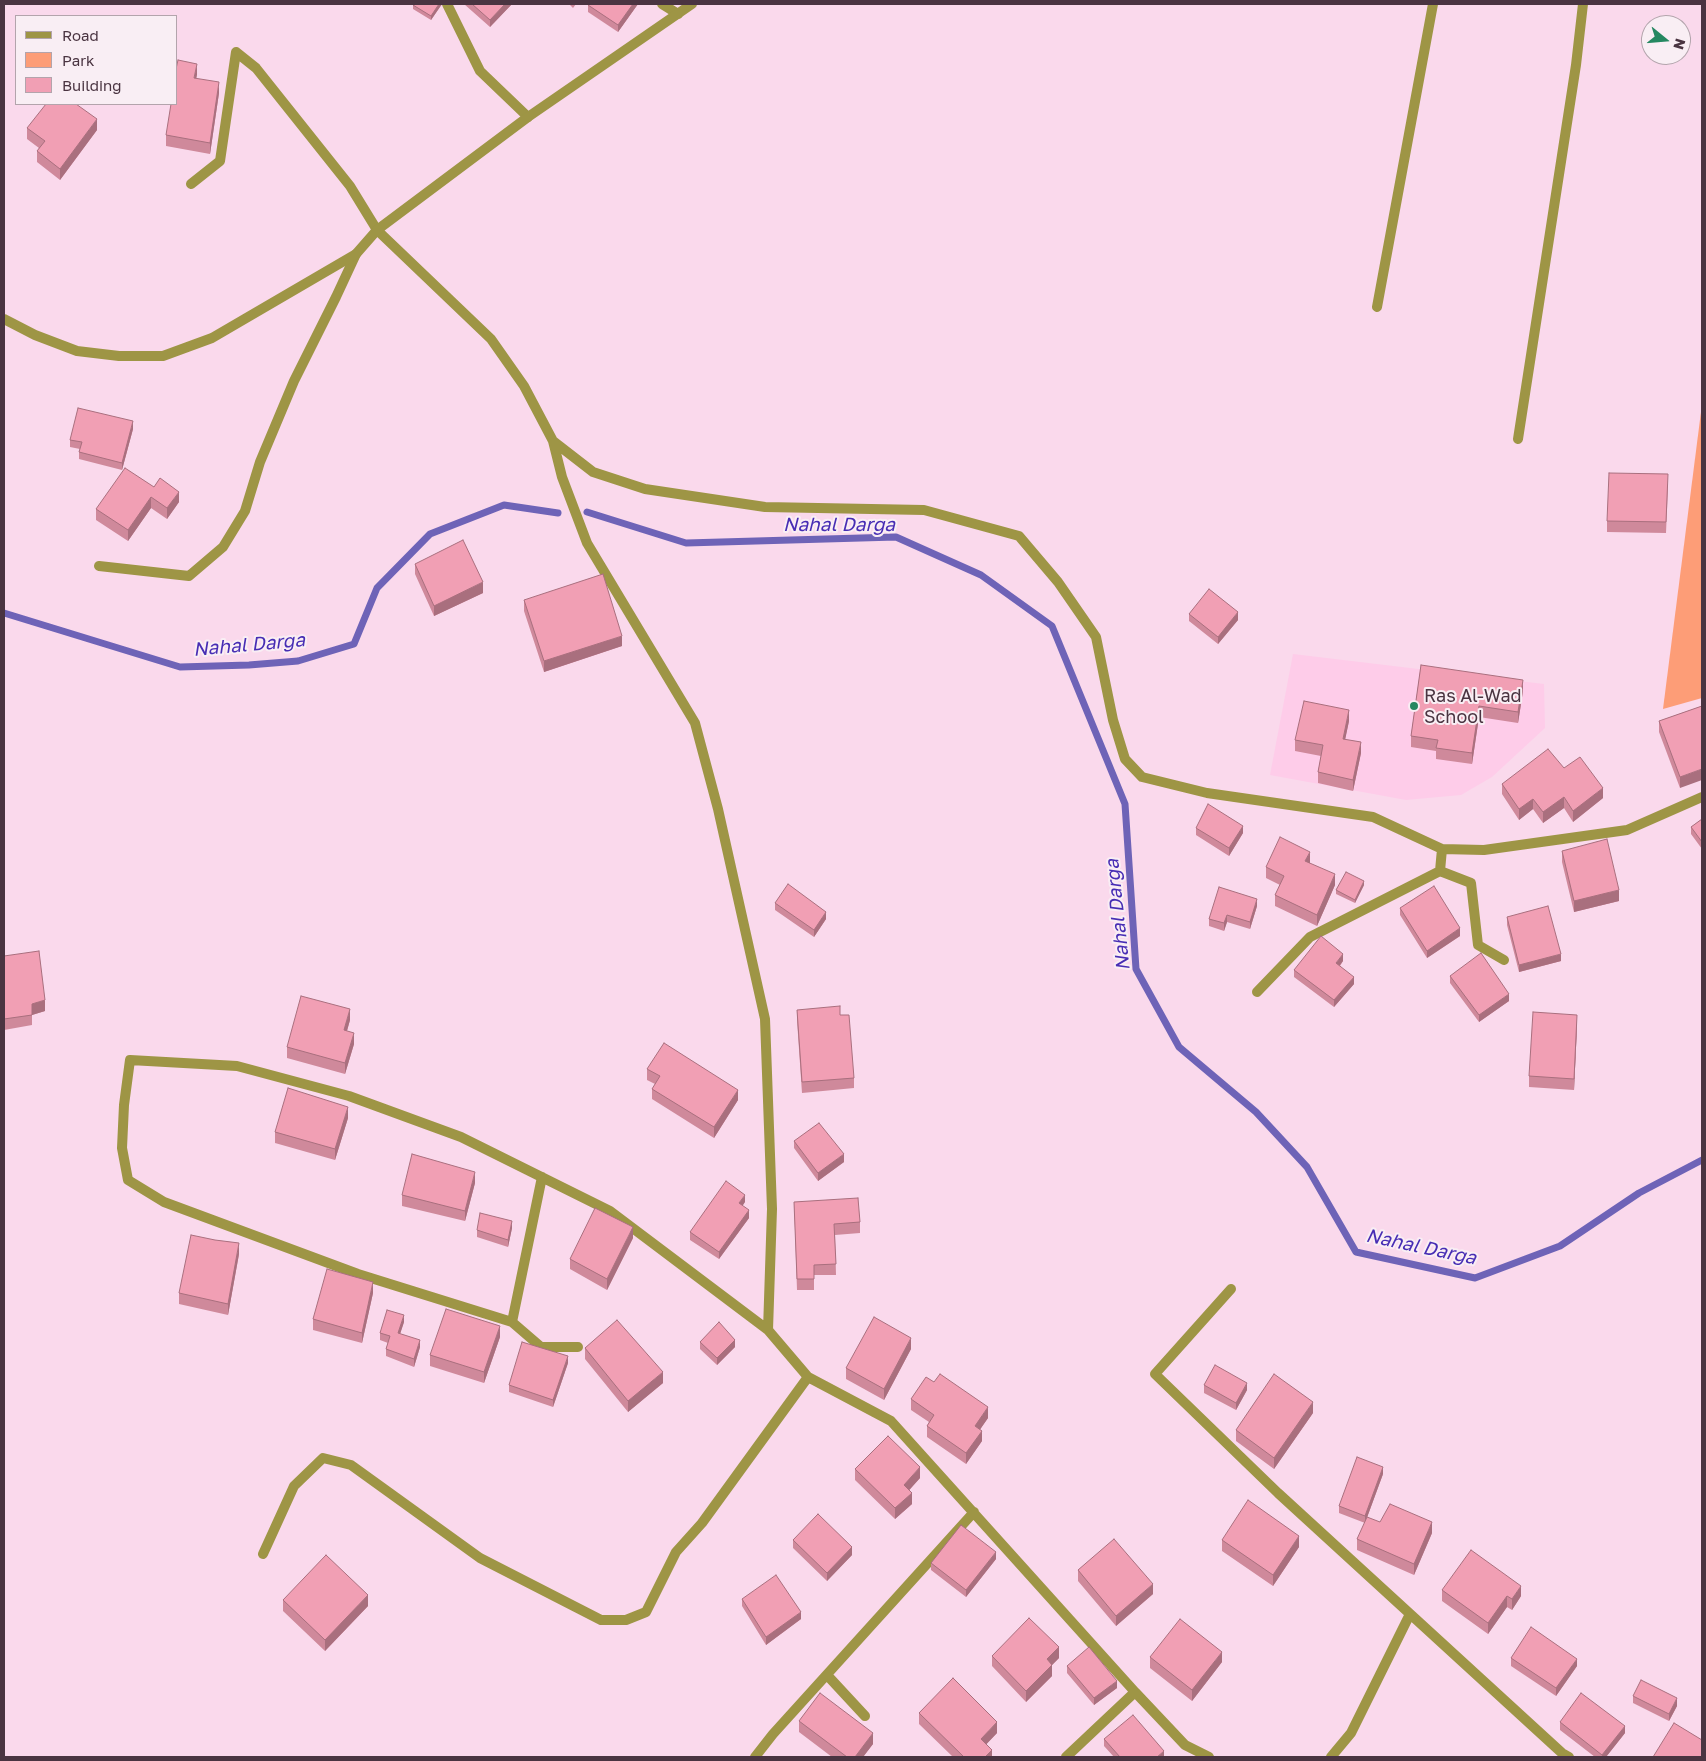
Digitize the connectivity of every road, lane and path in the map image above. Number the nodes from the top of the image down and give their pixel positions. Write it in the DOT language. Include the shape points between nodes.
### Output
graph roads {
  1 [pos="446,4"];
  2 [pos="662,4"];
  3 [pos="692,4"];
  4 [pos="1433,4"];
  5 [pos="1583,4"];
  6 [pos="678,14"];
  7 [pos="528,117"];
  8 [pos="191,184"];
  9 [pos="377,230"];
  10 [pos="356,254"];
  11 [pos="1377,307"];
  12 [pos="4,319"];
  13 [pos="1518,438"];
  14 [pos="553,441"];
  15 [pos="99,566"];
  16 [pos="1702,797"];
  17 [pos="1442,850"];
  18 [pos="1440,872"];
  19 [pos="1504,960"];
  20 [pos="1257,992"];
  21 [pos="542,1177"];
  22 [pos="1231,1289"];
  23 [pos="512,1322"];
  24 [pos="768,1330"];
  25 [pos="578,1346"];
  26 [pos="808,1377"];
  27 [pos="974,1512"];
  28 [pos="263,1554"];
  29 [pos="1410,1614"];
  30 [pos="826,1675"];
  31 [pos="1135,1692"];
  32 [pos="865,1716"];
  33 [pos="755,1757"];
  34 [pos="1066,1757"];
  35 [pos="1209,1757"];
  36 [pos="1331,1757"];
  37 [pos="1569,1757"];
  1 -- 7 [label="street" via="480,71"];
  2 -- 6 [label="street"];
  3 -- 6 [label="street"];
  4 -- 11 [label="street"];
  5 -- 13 [label="street"];
  6 -- 7 [label="street"];
  7 -- 9 [label="street"];
  8 -- 9 [label="street" via="220,161 236,52 256,68 350,186"];
  9 -- 10 [label="street"];
  9 -- 14 [label="street" via="491,339 524,386"];
  10 -- 12 [label="street" via="212,338 163,356 119,356 77,351"];
  10 -- 15 [label="street" via="294,381 260,462 245,511 223,547 189,576"];
  14 -- 17 [label="street" via="592,472 645,489 765,506 924,510 1019,536 1058,582 1096,637 1113,720 1125,759 1142,778 1207,793 1373,817"];
  14 -- 24 [label="street" via="562,477 587,543 695,723 718,809 765,1019 772,1208"];
  16 -- 17 [label="street" via="1627,830 1484,850"];
  17 -- 18 [label="street"];
  18 -- 19 [label="street" via="1471,883 1478,945"];
  18 -- 20 [label="street" via="1310,937"];
  21 -- 23 [label="street"];
  21 -- 23 [label="street" via="460,1137 350,1096 237,1066 130,1060 122,1148 128,1180 164,1202 358,1274"];
  21 -- 24 [label="street" via="610,1211"];
  22 -- 29 [label="street" via="1155,1374"];
  23 -- 25 [label="street" via="541,1347"];
  24 -- 26 [label="street"];
  26 -- 27 [label="street" via="891,1421"];
  26 -- 28 [label="street" via="702,1523 676,1552 646,1612 626,1620 601,1620 480,1558 351,1465 323,1458 294,1486"];
  27 -- 30 [label="street"];
  27 -- 31 [label="street"];
  29 -- 36 [label="street" via="1351,1733"];
  29 -- 37 [label="street"];
  30 -- 32 [label="street"];
  30 -- 33 [label="street"];
  31 -- 34 [label="street"];
  31 -- 35 [label="street" via="1185,1745"];
}
